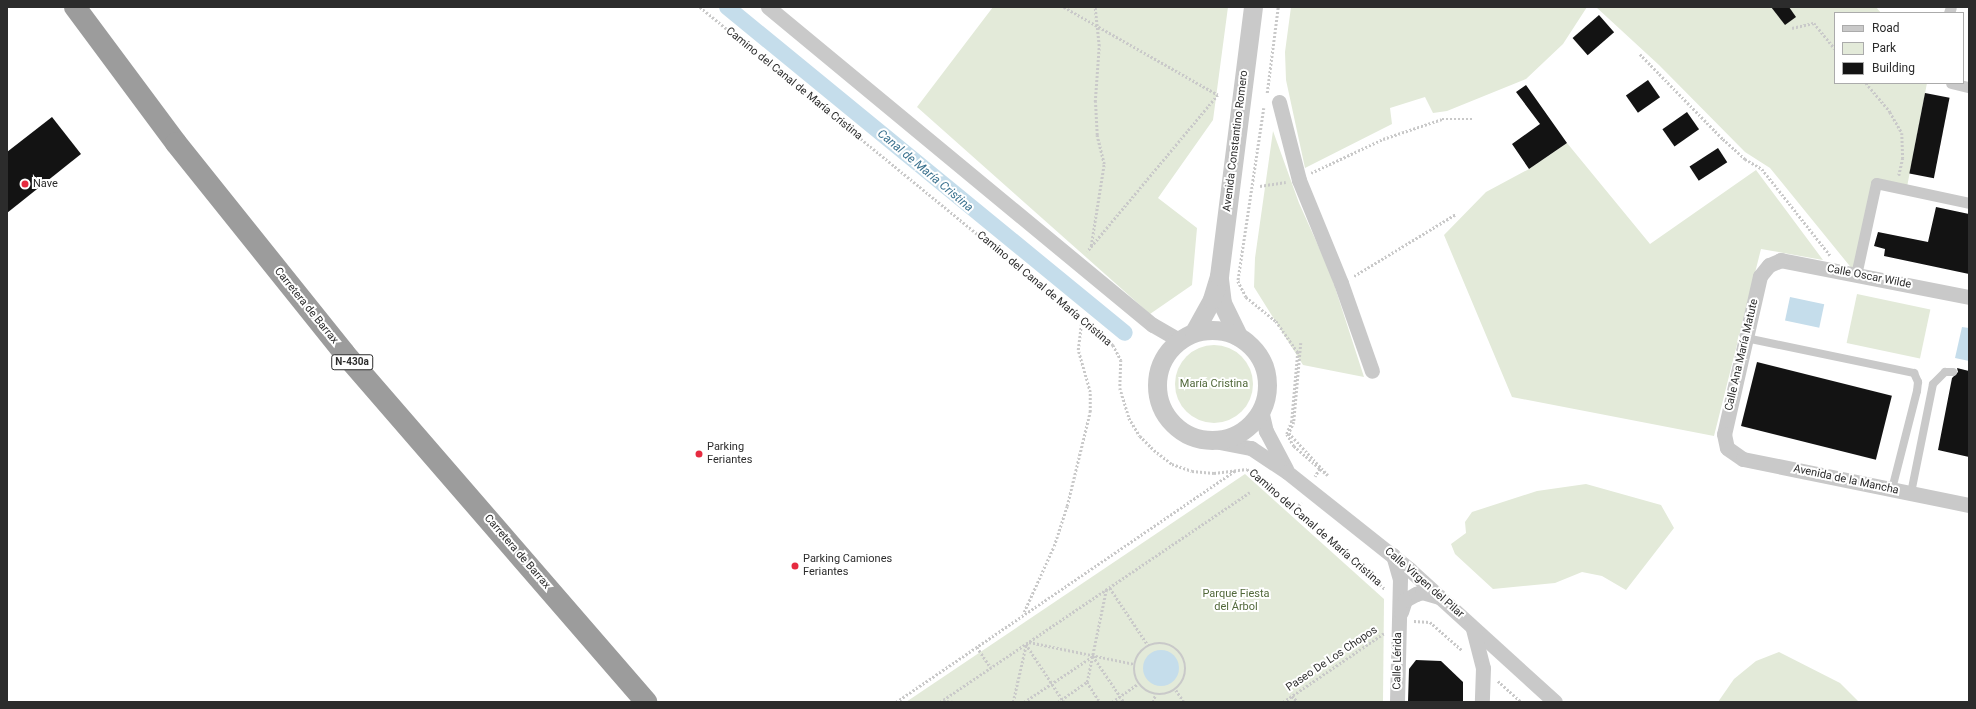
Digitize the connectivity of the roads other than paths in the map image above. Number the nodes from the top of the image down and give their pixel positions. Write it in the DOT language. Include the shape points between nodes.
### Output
graph roads {
  1 [pos="75,7"];
  2 [pos="768,7"];
  3 [pos="1253,7"];
  4 [pos="1956,84"];
  5 [pos="1969,87"];
  6 [pos="1279,102"];
  7 [pos="1969,203"];
  8 [pos="1769,265"];
  9 [pos="1850,274"];
  10 [pos="1219,276"];
  11 [pos="1969,297"];
  12 [pos="1187,336"];
  13 [pos="1238,336"];
  14 [pos="1746,338"];
  15 [pos="1372,371"];
  16 [pos="1954,372"];
  17 [pos="1261,410"];
  18 [pos="1214,440"];
  19 [pos="1727,448"];
  20 [pos="1287,472"];
  21 [pos="1892,489"];
  22 [pos="1911,493"];
  23 [pos="1969,505"];
  24 [pos="1393,555"];
  25 [pos="1444,599"];
  26 [pos="1394,624"];
  27 [pos="1471,624"];
  28 [pos="1514,666"];
  29 [pos="1483,668"];
  30 [pos="646,702"];
  31 [pos="1397,702"];
  32 [pos="1482,702"];
  33 [pos="1555,702"];
  1 -- 30 [label="highway, Carretera de Barrax / N-430a" via="176,143 334,341"];
  2 -- 12 [label="street" via="1153,325"];
  3 -- 10 [label="street, Avenida Constantino Romero"];
  4 -- 5 [label="street"];
  6 -- 15 [label="street" via="1299,180 1341,283"];
  7 -- 9 [label="street" via="1876,183"];
  8 -- 9 [label="street, Calle Oscar Wilde" via="1781,260"];
  8 -- 14 [label="street, Calle Ana María Matute" via="1760,276"];
  9 -- 11 [label="street, Calle Oscar Wilde"];
  10 -- 12 [label="street, Avenida Constantino Romero" via="1212,299"];
  10 -- 13 [label="street, Avenida Constantino Romero" via="1222,303"];
  12 -- 13 [label="street" via="1216,329"];
  12 -- 18 [label="street" via="1167,352 1159,368 1156,385 1160,403 1168,418 1180,431 1196,438"];
  13 -- 17 [label="street" via="1258,354 1266,370 1268,387"];
  14 -- 19 [label="street, Calle Ana María Matute" via="1724,434"];
  14 -- 21 [label="lane" via="1914,373 1918,382 1917,391"];
  16 -- 22 [label="lane" via="1945,372 1933,384"];
  17 -- 18 [label="street" via="1239,434"];
  17 -- 20 [label="street, Calle Virgen del Pilar" via="1266,431"];
  18 -- 20 [label="street, Calle Virgen del Pilar" via="1251,448"];
  19 -- 21 [label="street, Avenida de la Mancha" via="1743,459"];
  20 -- 24 [label="street, Calle Virgen del Pilar"];
  21 -- 22 [label="street, Avenida de la Mancha"];
  22 -- 23 [label="street, Avenida de la Mancha"];
  24 -- 25 [label="street, Calle Virgen del Pilar"];
  24 -- 26 [label="street, Calle Lérida" via="1400,579"];
  25 -- 26 [label="street, Calle Lérida" via="1422,592 1416,594 1405,600"];
  25 -- 27 [label="street, Calle Virgen del Pilar"];
  26 -- 31 [label="street, Calle Lérida"];
  27 -- 28 [label="street, Calle Virgen del Pilar"];
  27 -- 29 [label="street"];
  28 -- 29 [label="street" via="1492,664"];
  28 -- 33 [label="street, Calle Virgen del Pilar"];
  29 -- 32 [label="street"];
}
